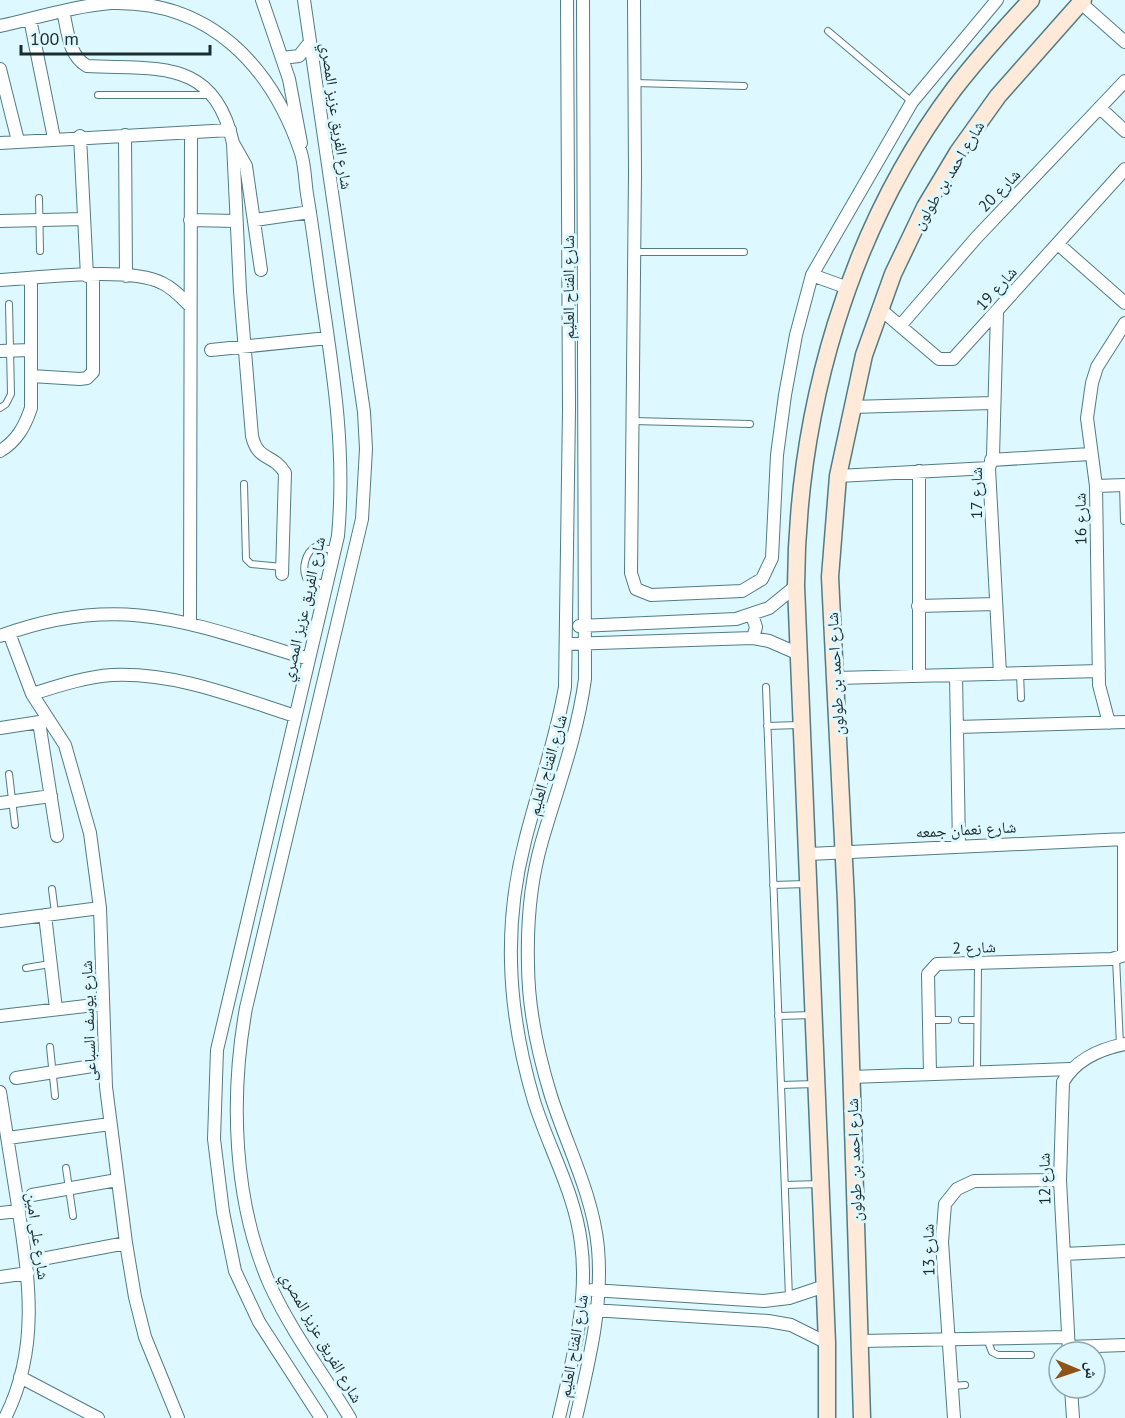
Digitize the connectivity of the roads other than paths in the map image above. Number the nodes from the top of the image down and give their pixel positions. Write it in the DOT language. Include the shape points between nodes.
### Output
graph roads {
  1 [pos="86,0"];
  2 [pos="262,0"];
  3 [pos="304,0"];
  4 [pos="314,0"];
  5 [pos="567,0"];
  6 [pos="583,0"];
  7 [pos="634,0"];
  8 [pos="997,0"];
  9 [pos="1031,0"];
  10 [pos="1082,1"];
  11 [pos="70,7"];
  12 [pos="307,17"];
  13 [pos="30,19"];
  14 [pos="0,26"];
  15 [pos="828,31"];
  16 [pos="310,42"];
  17 [pos="1125,42"];
  18 [pos="282,58"];
  19 [pos="0,69"];
  20 [pos="1125,81"];
  21 [pos="635,83"];
  22 [pos="744,86"];
  23 [pos="98,95"];
  24 [pos="211,95"];
  25 [pos="912,102"];
  26 [pos="1100,108"];
  27 [pos="230,130"];
  28 [pos="1125,131"];
  29 [pos="191,132"];
  30 [pos="125,135"];
  31 [pos="80,136"];
  32 [pos="54,138"];
  33 [pos="18,141"];
  34 [pos="0,142"];
  35 [pos="233,143"];
  36 [pos="302,155"];
  37 [pos="1125,169"];
  38 [pos="39,198"];
  39 [pos="310,212"];
  40 [pos="84,219"];
  41 [pos="39,220"];
  42 [pos="190,220"];
  43 [pos="255,220"];
  44 [pos="0,221"];
  45 [pos="236,222"];
  46 [pos="1058,244"];
  47 [pos="40,251"];
  48 [pos="635,252"];
  49 [pos="744,252"];
  50 [pos="261,270"];
  51 [pos="812,275"];
  52 [pos="90,276"];
  53 [pos="126,276"];
  54 [pos="31,279"];
  55 [pos="0,280"];
  56 [pos="848,288"];
  57 [pos="1125,303"];
  58 [pos="9,304"];
  59 [pos="190,306"];
  60 [pos="879,308"];
  61 [pos="997,312"];
  62 [pos="1125,323"];
  63 [pos="900,326"];
  64 [pos="328,338"];
  65 [pos="244,347"];
  66 [pos="211,350"];
  67 [pos="5,351"];
  68 [pos="31,351"];
  69 [pos="31,376"];
  70 [pos="992,403"];
  71 [pos="851,407"];
  72 [pos="0,408"];
  73 [pos="633,421"];
  74 [pos="750,424"];
  75 [pos="0,451"];
  76 [pos="1090,454"];
  77 [pos="990,464"];
  78 [pos="919,471"];
  79 [pos="838,476"];
  80 [pos="244,484"];
  81 [pos="1124,485"];
  82 [pos="1096,486"];
  83 [pos="1124,521"];
  84 [pos="334,550"];
  85 [pos="282,571"];
  86 [pos="326,585"];
  87 [pos="796,586"];
  88 [pos="996,604"];
  89 [pos="918,606"];
  90 [pos="752,615"];
  91 [pos="190,623"];
  92 [pos="628,624"];
  93 [pos="567,626"];
  94 [pos="586,626"];
  95 [pos="4,634"];
  96 [pos="753,638"];
  97 [pos="637,642"];
  98 [pos="567,644"];
  99 [pos="586,644"];
  100 [pos="799,654"];
  101 [pos="309,659"];
  102 [pos="1099,671"];
  103 [pos="1020,673"];
  104 [pos="1000,674"];
  105 [pos="956,675"];
  106 [pos="919,676"];
  107 [pos="836,678"];
  108 [pos="766,687"];
  109 [pos="32,694"];
  110 [pos="1021,698"];
  111 [pos="295,716"];
  112 [pos="44,721"];
  113 [pos="1125,722"];
  114 [pos="1109,723"];
  115 [pos="803,724"];
  116 [pos="767,726"];
  117 [pos="957,727"];
  118 [pos="0,728"];
  119 [pos="9,774"];
  120 [pos="51,796"];
  121 [pos="6,802"];
  122 [pos="15,825"];
  123 [pos="57,836"];
  124 [pos="1125,839"];
  125 [pos="959,846"];
  126 [pos="844,852"];
  127 [pos="809,854"];
  128 [pos="261,858"];
  129 [pos="281,862"];
  130 [pos="810,884"];
  131 [pos="773,885"];
  132 [pos="52,889"];
  133 [pos="252,895"];
  134 [pos="272,900"];
  135 [pos="100,908"];
  136 [pos="50,915"];
  137 [pos="0,921"];
  138 [pos="1122,956"];
  139 [pos="511,963"];
  140 [pos="528,963"];
  141 [pos="978,963"];
  142 [pos="51,964"];
  143 [pos="26,968"];
  144 [pos="103,1004"];
  145 [pos="56,1009"];
  146 [pos="813,1015"];
  147 [pos="0,1016"];
  148 [pos="778,1017"];
  149 [pos="929,1020"];
  150 [pos="948,1020"];
  151 [pos="962,1020"];
  152 [pos="978,1020"];
  153 [pos="1123,1044"];
  154 [pos="50,1047"];
  155 [pos="105,1064"];
  156 [pos="1070,1069"];
  157 [pos="977,1071"];
  158 [pos="52,1072"];
  159 [pos="930,1073"];
  160 [pos="852,1077"];
  161 [pos="16,1078"];
  162 [pos="816,1084"];
  163 [pos="781,1085"];
  164 [pos="0,1092"];
  165 [pos="55,1096"];
  166 [pos="110,1124"];
  167 [pos="8,1138"];
  168 [pos="5,1152"];
  169 [pos="66,1168"];
  170 [pos="117,1180"];
  171 [pos="1060,1180"];
  172 [pos="820,1184"];
  173 [pos="784,1185"];
  174 [pos="69,1189"];
  175 [pos="32,1195"];
  176 [pos="18,1211"];
  177 [pos="0,1213"];
  178 [pos="73,1216"];
  179 [pos="126,1243"];
  180 [pos="1125,1251"];
  181 [pos="1064,1254"];
  182 [pos="27,1268"];
  183 [pos="0,1277"];
  184 [pos="825,1286"];
  185 [pos="583,1290"];
  186 [pos="600,1291"];
  187 [pos="789,1299"];
  188 [pos="582,1309"];
  189 [pos="599,1310"];
  190 [pos="987,1339"];
  191 [pos="949,1340"];
  192 [pos="1068,1340"];
  193 [pos="861,1341"];
  194 [pos="827,1343"];
  195 [pos="1047,1343"];
  196 [pos="1107,1345"];
  197 [pos="1125,1345"];
  198 [pos="1031,1355"];
  199 [pos="20,1377"];
  200 [pos="965,1385"];
  201 [pos="952,1386"];
  202 [pos="1072,1400"];
  203 [pos="175,1416"];
  204 [pos="5,1418"];
  205 [pos="98,1418"];
  206 [pos="321,1418"];
  207 [pos="350,1418"];
  208 [pos="559,1418"];
  209 [pos="576,1418"];
  210 [pos="827,1418"];
  211 [pos="862,1418"];
  212 [pos="954,1418"];
  213 [pos="1073,1418"];
  1 -- 11 [label="street"];
  2 -- 18 [label="street"];
  3 -- 12 [label="street, شارع الفريق عزيز المصري"];
  4 -- 12 [label="street"];
  5 -- 93 [label="street, شارع الفتاح العليم"];
  6 -- 94 [label="street, شارع الفتاح العليم"];
  7 -- 21 [label="street"];
  8 -- 25 [label="street"];
  9 -- 56 [label="street, شارع احمد بن طولون" via="954,89 917,144 885,202"];
  10 -- 17 [label="street"];
  10 -- 60 [label="street, شارع احمد بن طولون" via="998,96 958,152 925,207"];
  11 -- 13 [label="street, شارع الفريق عزيز المصري"];
  11 -- 24 [label="street" via="74,55 80,62 87,66 164,68 185,75"];
  11 -- 36 [label="street, شارع الفريق عزيز المصري" via="146,5 182,12 215,28 244,51 267,81"];
  12 -- 16 [label="street, شارع الفريق عزيز المصري"];
  13 -- 14 [label="street, شارع الفريق عزيز المصري"];
  13 -- 32 [label="street"];
  15 -- 25 [label="lane"];
  16 -- 18 [label="street" via="299,56"];
  16 -- 129 [label="street, شارع الفريق عزيز المصري" via="364,412 365,488 362,519"];
  18 -- 36 [label="street" via="295,101"];
  19 -- 33 [label="street"];
  20 -- 26 [label="street, شارع 20"];
  21 -- 22 [label="lane"];
  21 -- 48 [label="street"];
  23 -- 24 [label="lane"];
  24 -- 27 [label="street"];
  25 -- 51 [label="street"];
  26 -- 28 [label="street"];
  26 -- 63 [label="street, شارع 20" via="976,238"];
  27 -- 29 [label="street"];
  27 -- 35 [label="street"];
  29 -- 30 [label="street"];
  29 -- 42 [label="street"];
  30 -- 31 [label="street"];
  30 -- 53 [label="street"];
  31 -- 32 [label="street"];
  31 -- 40 [label="street"];
  32 -- 33 [label="street"];
  33 -- 34 [label="street"];
  35 -- 43 [label="street" via="246,166"];
  35 -- 45 [label="street"];
  36 -- 39 [label="street, شارع الفريق عزيز المصري"];
  37 -- 46 [label="street, شارع 19"];
  38 -- 41 [label="lane"];
  39 -- 43 [label="street"];
  39 -- 64 [label="street, شارع الفريق عزيز المصري"];
  40 -- 41 [label="street"];
  40 -- 52 [label="street"];
  41 -- 44 [label="street"];
  41 -- 47 [label="lane"];
  42 -- 45 [label="street"];
  42 -- 59 [label="street"];
  43 -- 50 [label="street"];
  45 -- 65 [label="street"];
  46 -- 57 [label="street"];
  46 -- 61 [label="street, شارع 19"];
  48 -- 49 [label="lane"];
  48 -- 73 [label="street"];
  51 -- 56 [label="street"];
  51 -- 73 [label="street" via="784,395 772,558 769,569 753,586 742,591 651,595 636,589 631,573"];
  52 -- 53 [label="street"];
  52 -- 54 [label="street"];
  52 -- 69 [label="street" via="93,372 80,379"];
  53 -- 59 [label="street" via="160,281"];
  54 -- 55 [label="street"];
  54 -- 68 [label="street"];
  56 -- 87 [label="street, شارع احمد بن طولون" via="818,388 806,455 796,537"];
  58 -- 67 [label="lane"];
  59 -- 91 [label="street"];
  60 -- 63 [label="street, شارع 19"];
  60 -- 71 [label="street, شارع احمد بن طولون"];
  61 -- 63 [label="street, شارع 19" via="950,361 939,359"];
  61 -- 70 [label="street, شارع 17"];
  62 -- 76 [label="street, شارع 16" via="1105,351 1092,383 1087,418"];
  64 -- 65 [label="street"];
  64 -- 84 [label="street, شارع الفريق عزيز المصري" via="342,456 342,499"];
  65 -- 66 [label="street"];
  65 -- 85 [label="street" via="255,449 280,464 285,473"];
  67 -- 68 [label="street"];
  67 -- 72 [label="lane" via="11,394"];
  68 -- 69 [label="street"];
  69 -- 75 [label="street" via="31,408 25,424 16,439"];
  70 -- 71 [label="street"];
  70 -- 77 [label="street, شارع 17"];
  71 -- 79 [label="street, شارع احمد بن طولون"];
  73 -- 74 [label="lane"];
  76 -- 77 [label="street"];
  76 -- 82 [label="street, شارع 16"];
  77 -- 78 [label="street"];
  77 -- 88 [label="street, شارع 17"];
  78 -- 79 [label="street"];
  78 -- 89 [label="street"];
  79 -- 107 [label="street, شارع احمد بن طولون" via="831,576"];
  80 -- 85 [label="lane" via="246,559 251,564"];
  81 -- 82 [label="street"];
  81 -- 83 [label="lane"];
  82 -- 102 [label="street, شارع 16"];
  84 -- 86 [label="street, شارع الفريق عزيز المصري"];
  84 -- 86 [label="lane" via="315,548 307,555 306,578"];
  86 -- 101 [label="street, شارع الفريق عزيز المصري"];
  87 -- 90 [label="street" via="768,609"];
  87 -- 100 [label="street, شارع احمد بن طولون"];
  88 -- 89 [label="street"];
  88 -- 104 [label="street, شارع 17"];
  89 -- 106 [label="street"];
  90 -- 92 [label="street"];
  90 -- 96 [label="street" via="756,627"];
  91 -- 95 [label="street" via="115,612 52,619"];
  91 -- 101 [label="street"];
  92 -- 94 [label="street"];
  92 -- 97 [label="street" via="626,632"];
  93 -- 94 [label="street"];
  93 -- 98 [label="street, شارع الفتاح العليم"];
  94 -- 99 [label="street, شارع الفتاح العليم"];
  95 -- 109 [label="street, شارع يوسف السباعى"];
  96 -- 97 [label="street"];
  96 -- 100 [label="street"];
  97 -- 99 [label="street"];
  98 -- 99 [label="street"];
  98 -- 139 [label="street, شارع الفتاح العليم" via="558,729 524,841 513,906"];
  99 -- 140 [label="street, شارع الفتاح العليم" via="577,726 539,854 530,906"];
  100 -- 115 [label="street, شارع احمد بن طولون"];
  101 -- 111 [label="street, شارع الفريق عزيز المصري"];
  102 -- 103 [label="street"];
  102 -- 114 [label="street, شارع 16" via="1101,698"];
  103 -- 104 [label="street"];
  103 -- 110 [label="lane"];
  104 -- 105 [label="street"];
  105 -- 106 [label="street"];
  105 -- 117 [label="street"];
  106 -- 107 [label="street"];
  107 -- 126 [label="street, شارع احمد بن طولون"];
  108 -- 116 [label="lane"];
  109 -- 111 [label="street" via="71,681 112,675 152,676 193,684"];
  109 -- 112 [label="street, شارع يوسف السباعى"];
  111 -- 128 [label="street, شارع الفريق عزيز المصري"];
  112 -- 118 [label="street"];
  112 -- 120 [label="street"];
  112 -- 135 [label="street, شارع يوسف السباعى" via="65,745 81,797"];
  113 -- 114 [label="street"];
  114 -- 117 [label="street"];
  115 -- 116 [label="lane"];
  115 -- 127 [label="street, شارع احمد بن طولون"];
  116 -- 131 [label="lane"];
  117 -- 125 [label="street"];
  119 -- 121 [label="lane"];
  120 -- 121 [label="street"];
  120 -- 123 [label="street"];
  121 -- 122 [label="lane"];
  124 -- 125 [label="street, شارع نعمان جمعه"];
  124 -- 138 [label="street"];
  125 -- 126 [label="street, شارع نعمان جمعه"];
  126 -- 127 [label="street, شارع نعمان جمعه"];
  126 -- 160 [label="street, شارع احمد بن طولون"];
  127 -- 130 [label="street, شارع احمد بن طولون"];
  128 -- 129 [label="street" via="270,863"];
  128 -- 133 [label="street, شارع الفريق عزيز المصري"];
  129 -- 134 [label="street, شارع الفريق عزيز المصري"];
  130 -- 131 [label="lane"];
  130 -- 146 [label="street, شارع احمد بن طولون"];
  131 -- 148 [label="lane"];
  132 -- 136 [label="lane"];
  133 -- 134 [label="street" via="262,894"];
  133 -- 206 [label="street, شارع الفريق عزيز المصري" via="217,1050 214,1139 223,1212 235,1271 259,1322"];
  134 -- 207 [label="street, شارع الفريق عزيز المصري" via="238,1051 236,1136 249,1218 271,1287"];
  135 -- 136 [label="street"];
  135 -- 144 [label="street, شارع يوسف السباعى"];
  136 -- 137 [label="street"];
  136 -- 142 [label="street"];
  138 -- 141 [label="street, شارع 2"];
  138 -- 153 [label="lane"];
  139 -- 140 [label="street"];
  139 -- 185 [label="street, شارع الفتاح العليم" via="518,1037 534,1101 571,1198 581,1243"];
  140 -- 186 [label="street, شارع الفتاح العليم" via="535,1033 551,1095 589,1203 598,1246"];
  141 -- 149 [label="street, شارع 2" via="937,964 931,968"];
  141 -- 152 [label="lane"];
  142 -- 143 [label="lane"];
  142 -- 145 [label="street"];
  144 -- 145 [label="street"];
  144 -- 155 [label="street, شارع يوسف السباعى"];
  145 -- 147 [label="street"];
  146 -- 148 [label="lane"];
  146 -- 162 [label="street, شارع احمد بن طولون"];
  148 -- 163 [label="lane"];
  149 -- 150 [label="lane"];
  149 -- 159 [label="street, شارع 2"];
  151 -- 152 [label="lane"];
  152 -- 157 [label="lane"];
  153 -- 156 [label="street" via="1094,1054"];
  154 -- 158 [label="lane"];
  155 -- 158 [label="street"];
  155 -- 166 [label="street, شارع يوسف السباعى"];
  156 -- 157 [label="street"];
  156 -- 171 [label="street, شارع 12" via="1061,1099"];
  157 -- 159 [label="street"];
  158 -- 161 [label="street"];
  158 -- 165 [label="lane"];
  159 -- 160 [label="street"];
  160 -- 193 [label="street, شارع احمد بن طولون"];
  162 -- 163 [label="lane"];
  162 -- 172 [label="street, شارع احمد بن طولون"];
  163 -- 173 [label="lane"];
  164 -- 167 [label="street, شارع على امين"];
  166 -- 167 [label="street"];
  166 -- 170 [label="street, شارع يوسف السباعى"];
  167 -- 168 [label="street, شارع على امين"];
  168 -- 176 [label="street, شارع على امين"];
  169 -- 174 [label="lane"];
  170 -- 174 [label="street"];
  170 -- 179 [label="street, شارع يوسف السباعى"];
  171 -- 181 [label="street, شارع 12"];
  171 -- 191 [label="street, شارع 13" via="974,1181 957,1189 945,1204 942,1242"];
  172 -- 173 [label="lane"];
  172 -- 184 [label="street, شارع احمد بن طولون"];
  173 -- 187 [label="lane"];
  174 -- 175 [label="street"];
  174 -- 178 [label="lane"];
  176 -- 177 [label="street"];
  176 -- 182 [label="street, شارع على امين"];
  179 -- 182 [label="street"];
  179 -- 203 [label="street, شارع يوسف السباعى" via="145,1337"];
  180 -- 181 [label="street"];
  181 -- 192 [label="street, شارع 12"];
  182 -- 183 [label="street"];
  182 -- 199 [label="street, شارع على امين" via="29,1325"];
  184 -- 187 [label="street"];
  184 -- 194 [label="street, شارع احمد بن طولون"];
  185 -- 186 [label="street"];
  185 -- 188 [label="street, شارع الفتاح العليم"];
  186 -- 187 [label="street" via="764,1301"];
  186 -- 189 [label="street, شارع الفتاح العليم"];
  188 -- 189 [label="street"];
  188 -- 208 [label="street, شارع الفتاح العليم"];
  189 -- 194 [label="street" via="768,1321 790,1325"];
  189 -- 209 [label="street, شارع الفتاح العليم"];
  190 -- 191 [label="street"];
  190 -- 195 [label="street"];
  190 -- 198 [label="lane" via="992,1352 998,1355"];
  191 -- 193 [label="street"];
  191 -- 201 [label="street, شارع 13"];
  193 -- 211 [label="street, شارع احمد بن طولون"];
  194 -- 210 [label="street, شارع احمد بن طولون"];
  196 -- 197 [label="street"];
  199 -- 204 [label="street, شارع على امين"];
  199 -- 205 [label="street"];
  200 -- 201 [label="lane"];
  201 -- 212 [label="street, شارع 13"];
  202 -- 213 [label="street"];
}
